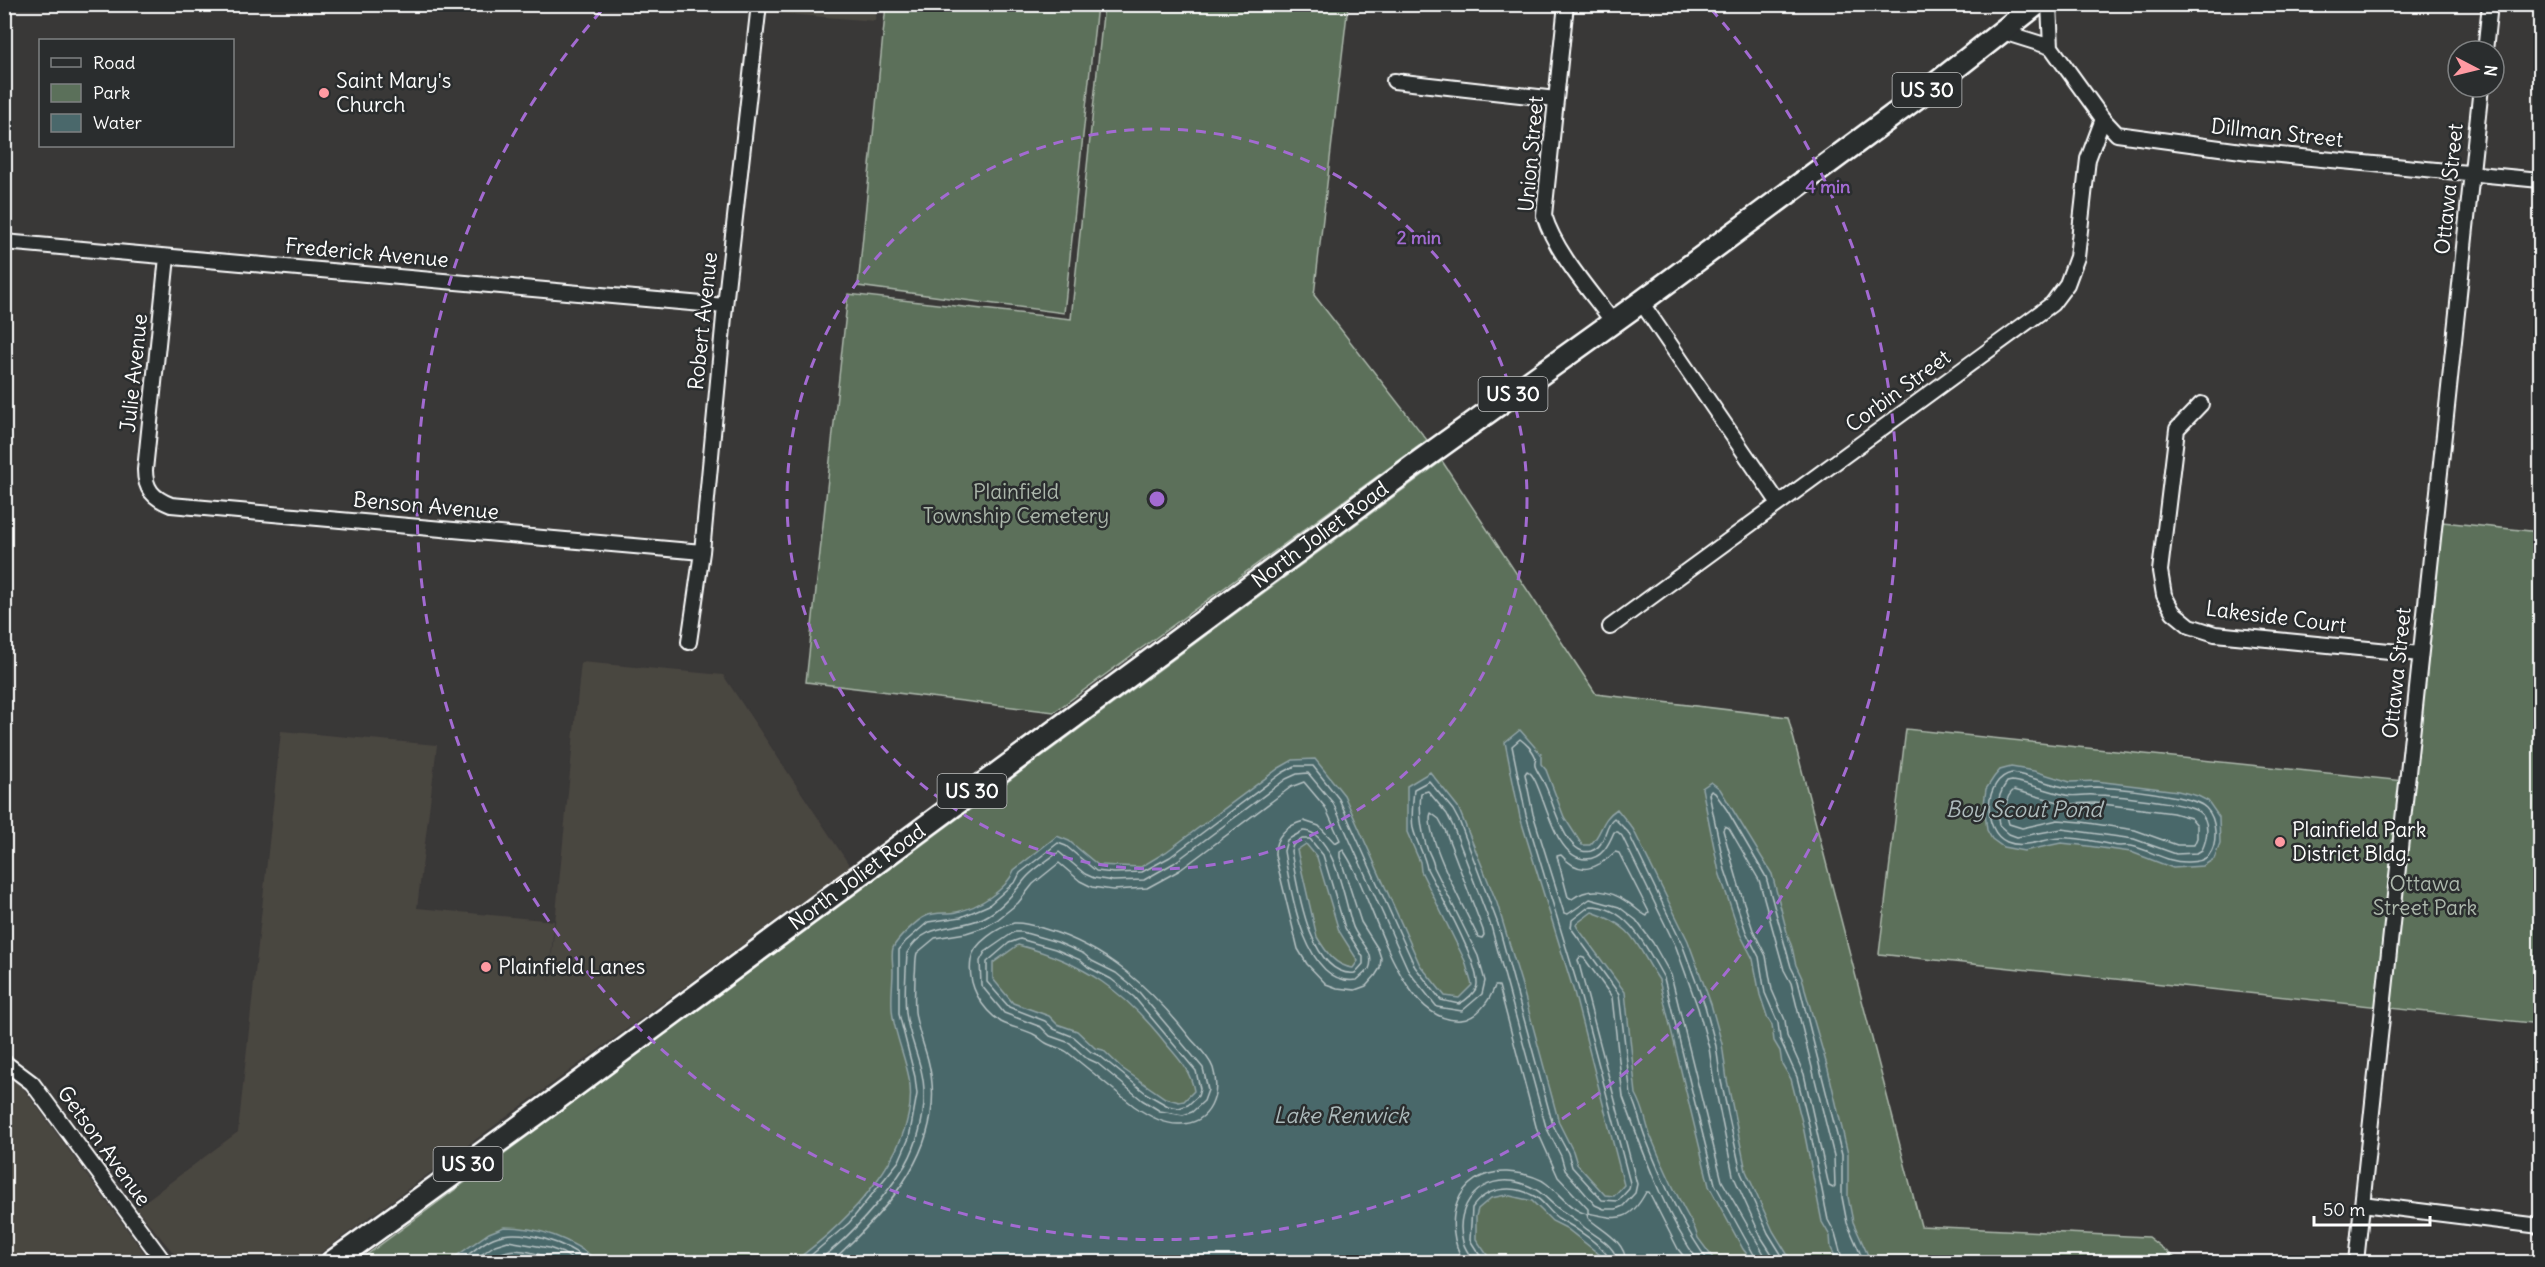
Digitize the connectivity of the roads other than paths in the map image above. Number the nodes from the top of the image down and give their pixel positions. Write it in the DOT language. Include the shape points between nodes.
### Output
graph roads {
  1 [pos="759,4"];
  2 [pos="1566,4"];
  3 [pos="2037,4"];
  4 [pos="2049,4"];
  5 [pos="2490,4"];
  6 [pos="2003,32"];
  7 [pos="2486,39"];
  8 [pos="2051,47"];
  9 [pos="1394,81"];
  10 [pos="1556,99"];
  11 [pos="2480,99"];
  12 [pos="2103,119"];
  13 [pos="2472,172"];
  14 [pos="2541,180"];
  15 [pos="4,242"];
  16 [pos="167,257"];
  17 [pos="1641,302"];
  18 [pos="725,306"];
  19 [pos="1613,322"];
  20 [pos="2201,404"];
  21 [pos="151,492"];
  22 [pos="1778,502"];
  23 [pos="702,552"];
  24 [pos="1610,627"];
  25 [pos="689,642"];
  26 [pos="2420,654"];
  27 [pos="4,1062"];
  28 [pos="2362,1204"];
  29 [pos="2541,1226"];
  30 [pos="164,1263"];
  31 [pos="332,1263"];
  32 [pos="2356,1263"];
  1 -- 18 [label="street, Robert Avenue"];
  2 -- 10 [label="street, Union Street"];
  3 -- 6 [label="main road, North Joliet Road / US 30"];
  4 -- 8 [label="street"];
  5 -- 7 [label="street"];
  6 -- 8 [label="street"];
  6 -- 17 [label="main road, North Joliet Road / US 30"];
  8 -- 12 [label="street, Dillman Street"];
  9 -- 10 [label="street"];
  10 -- 19 [label="street, Union Street" via="1544,215 1548,230"];
  11 -- 13 [label="street, Ottawa Street"];
  12 -- 13 [label="street, Dillman Street" via="2117,134 2127,136 2249,152"];
  12 -- 22 [label="street, Corbin Street" via="2088,159 2078,257 2067,284 2052,304"];
  13 -- 14 [label="street, Dillman Street"];
  13 -- 26 [label="street, Ottawa Street"];
  15 -- 16 [label="street, Frederick Avenue"];
  16 -- 18 [label="street, Frederick Avenue"];
  16 -- 21 [label="street, Julie Avenue" via="145,470 145,483"];
  17 -- 19 [label="main road, North Joliet Road / US 30"];
  17 -- 22 [label="street"];
  18 -- 23 [label="street, Robert Avenue"];
  19 -- 31 [label="main road, North Joliet Road / US 30"];
  20 -- 26 [label="street, Lakeside Court" via="2177,429 2160,571 2164,595 2173,612 2190,626 2216,634"];
  21 -- 23 [label="street, Benson Avenue" via="171,505"];
  22 -- 24 [label="street, Corbin Street"];
  23 -- 25 [label="street, Robert Avenue"];
  26 -- 28 [label="street, Ottawa Street"];
  27 -- 30 [label="street, Getson Avenue" via="32,1083"];
  28 -- 29 [label="street"];
  28 -- 32 [label="street, Ottawa Street"];
}
